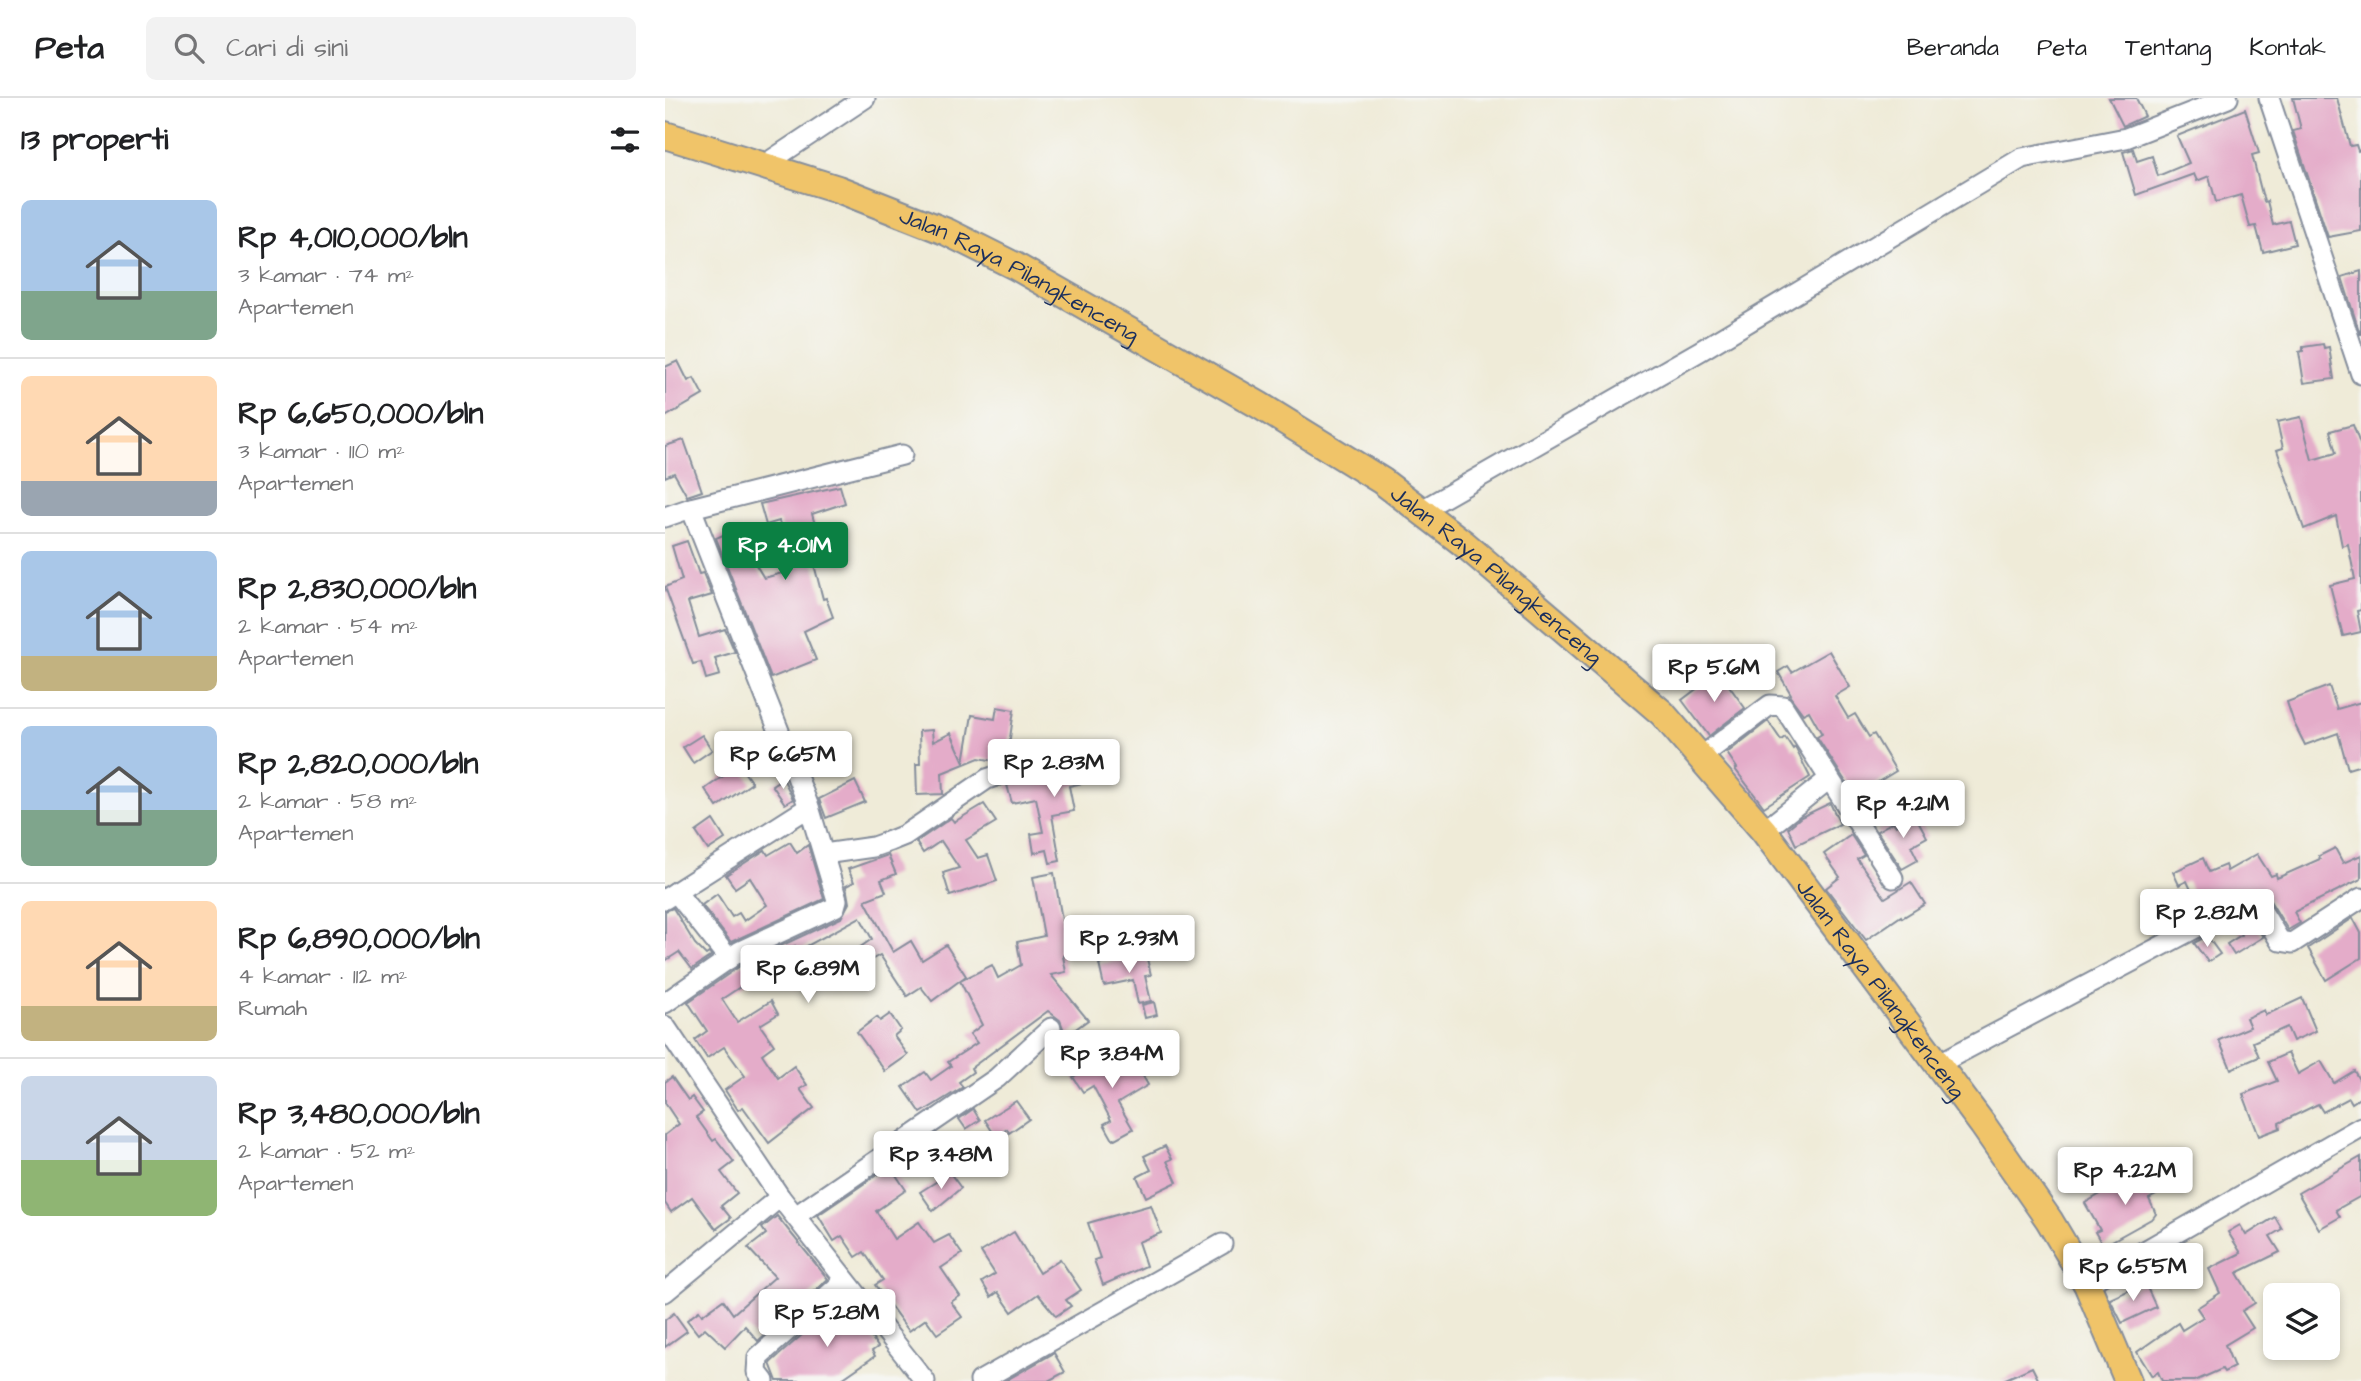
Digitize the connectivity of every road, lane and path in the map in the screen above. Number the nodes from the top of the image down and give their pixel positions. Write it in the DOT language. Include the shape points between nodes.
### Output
graph roads {
  1 [pos="865,98"];
  2 [pos="2228,98"];
  3 [pos="2269,98"];
  4 [pos="665,135"];
  5 [pos="764,166"];
  6 [pos="2361,374"];
  7 [pos="902,455"];
  8 [pos="691,508"];
  9 [pos="1422,510"];
  10 [pos="665,517"];
  11 [pos="1069,751"];
  12 [pos="1702,756"];
  13 [pos="1829,779"];
  14 [pos="809,807"];
  15 [pos="1764,831"];
  16 [pos="824,854"];
  17 [pos="1893,878"];
  18 [pos="671,895"];
  19 [pos="2361,898"];
  20 [pos="729,959"];
  21 [pos="665,1003"];
  22 [pos="665,1026"];
  23 [pos="1051,1028"];
  24 [pos="1936,1065"];
  25 [pos="2361,1127"];
  26 [pos="780,1197"];
  27 [pos="797,1215"];
  28 [pos="1223,1244"];
  29 [pos="845,1280"];
  30 [pos="2087,1284"];
  31 [pos="665,1292"];
  32 [pos="764,1381"];
  33 [pos="925,1381"];
  34 [pos="980,1381"];
  35 [pos="2128,1381"];
  1 -- 5 [label="street"];
  2 -- 9 [label="street" via="2126,138 2022,158 1700,351"];
  3 -- 6 [label="street"];
  4 -- 5 [label="main road, Jalan Raya Pilangkenceng"];
  5 -- 9 [label="main road, Jalan Raya Pilangkenceng" via="905,214 1015,266 1259,405"];
  7 -- 8 [label="street"];
  8 -- 10 [label="street"];
  8 -- 14 [label="street"];
  9 -- 12 [label="main road, Jalan Raya Pilangkenceng" via="1662,713"];
  11 -- 16 [label="street" via="987,779 905,835 873,847"];
  12 -- 13 [label="street" via="1776,704 1787,711"];
  12 -- 15 [label="main road, Jalan Raya Pilangkenceng"];
  13 -- 15 [label="street"];
  13 -- 17 [label="street"];
  14 -- 16 [label="street"];
  14 -- 18 [label="street"];
  15 -- 24 [label="main road, Jalan Raya Pilangkenceng"];
  16 -- 20 [label="street" via="835,907"];
  18 -- 20 [label="street"];
  19 -- 24 [label="street" via="2292,943 2280,941 2257,903 2241,904"];
  20 -- 21 [label="street"];
  22 -- 26 [label="street"];
  23 -- 27 [label="street" via="996,1078"];
  24 -- 30 [label="main road, Jalan Raya Pilangkenceng" via="2027,1188"];
  25 -- 30 [label="street"];
  26 -- 27 [label="street"];
  26 -- 31 [label="street"];
  27 -- 29 [label="street"];
  28 -- 34 [label="street"];
  29 -- 32 [label="street" via="758,1357 757,1372"];
  29 -- 33 [label="street"];
  30 -- 35 [label="main road, Jalan Raya Pilangkenceng"];
}
